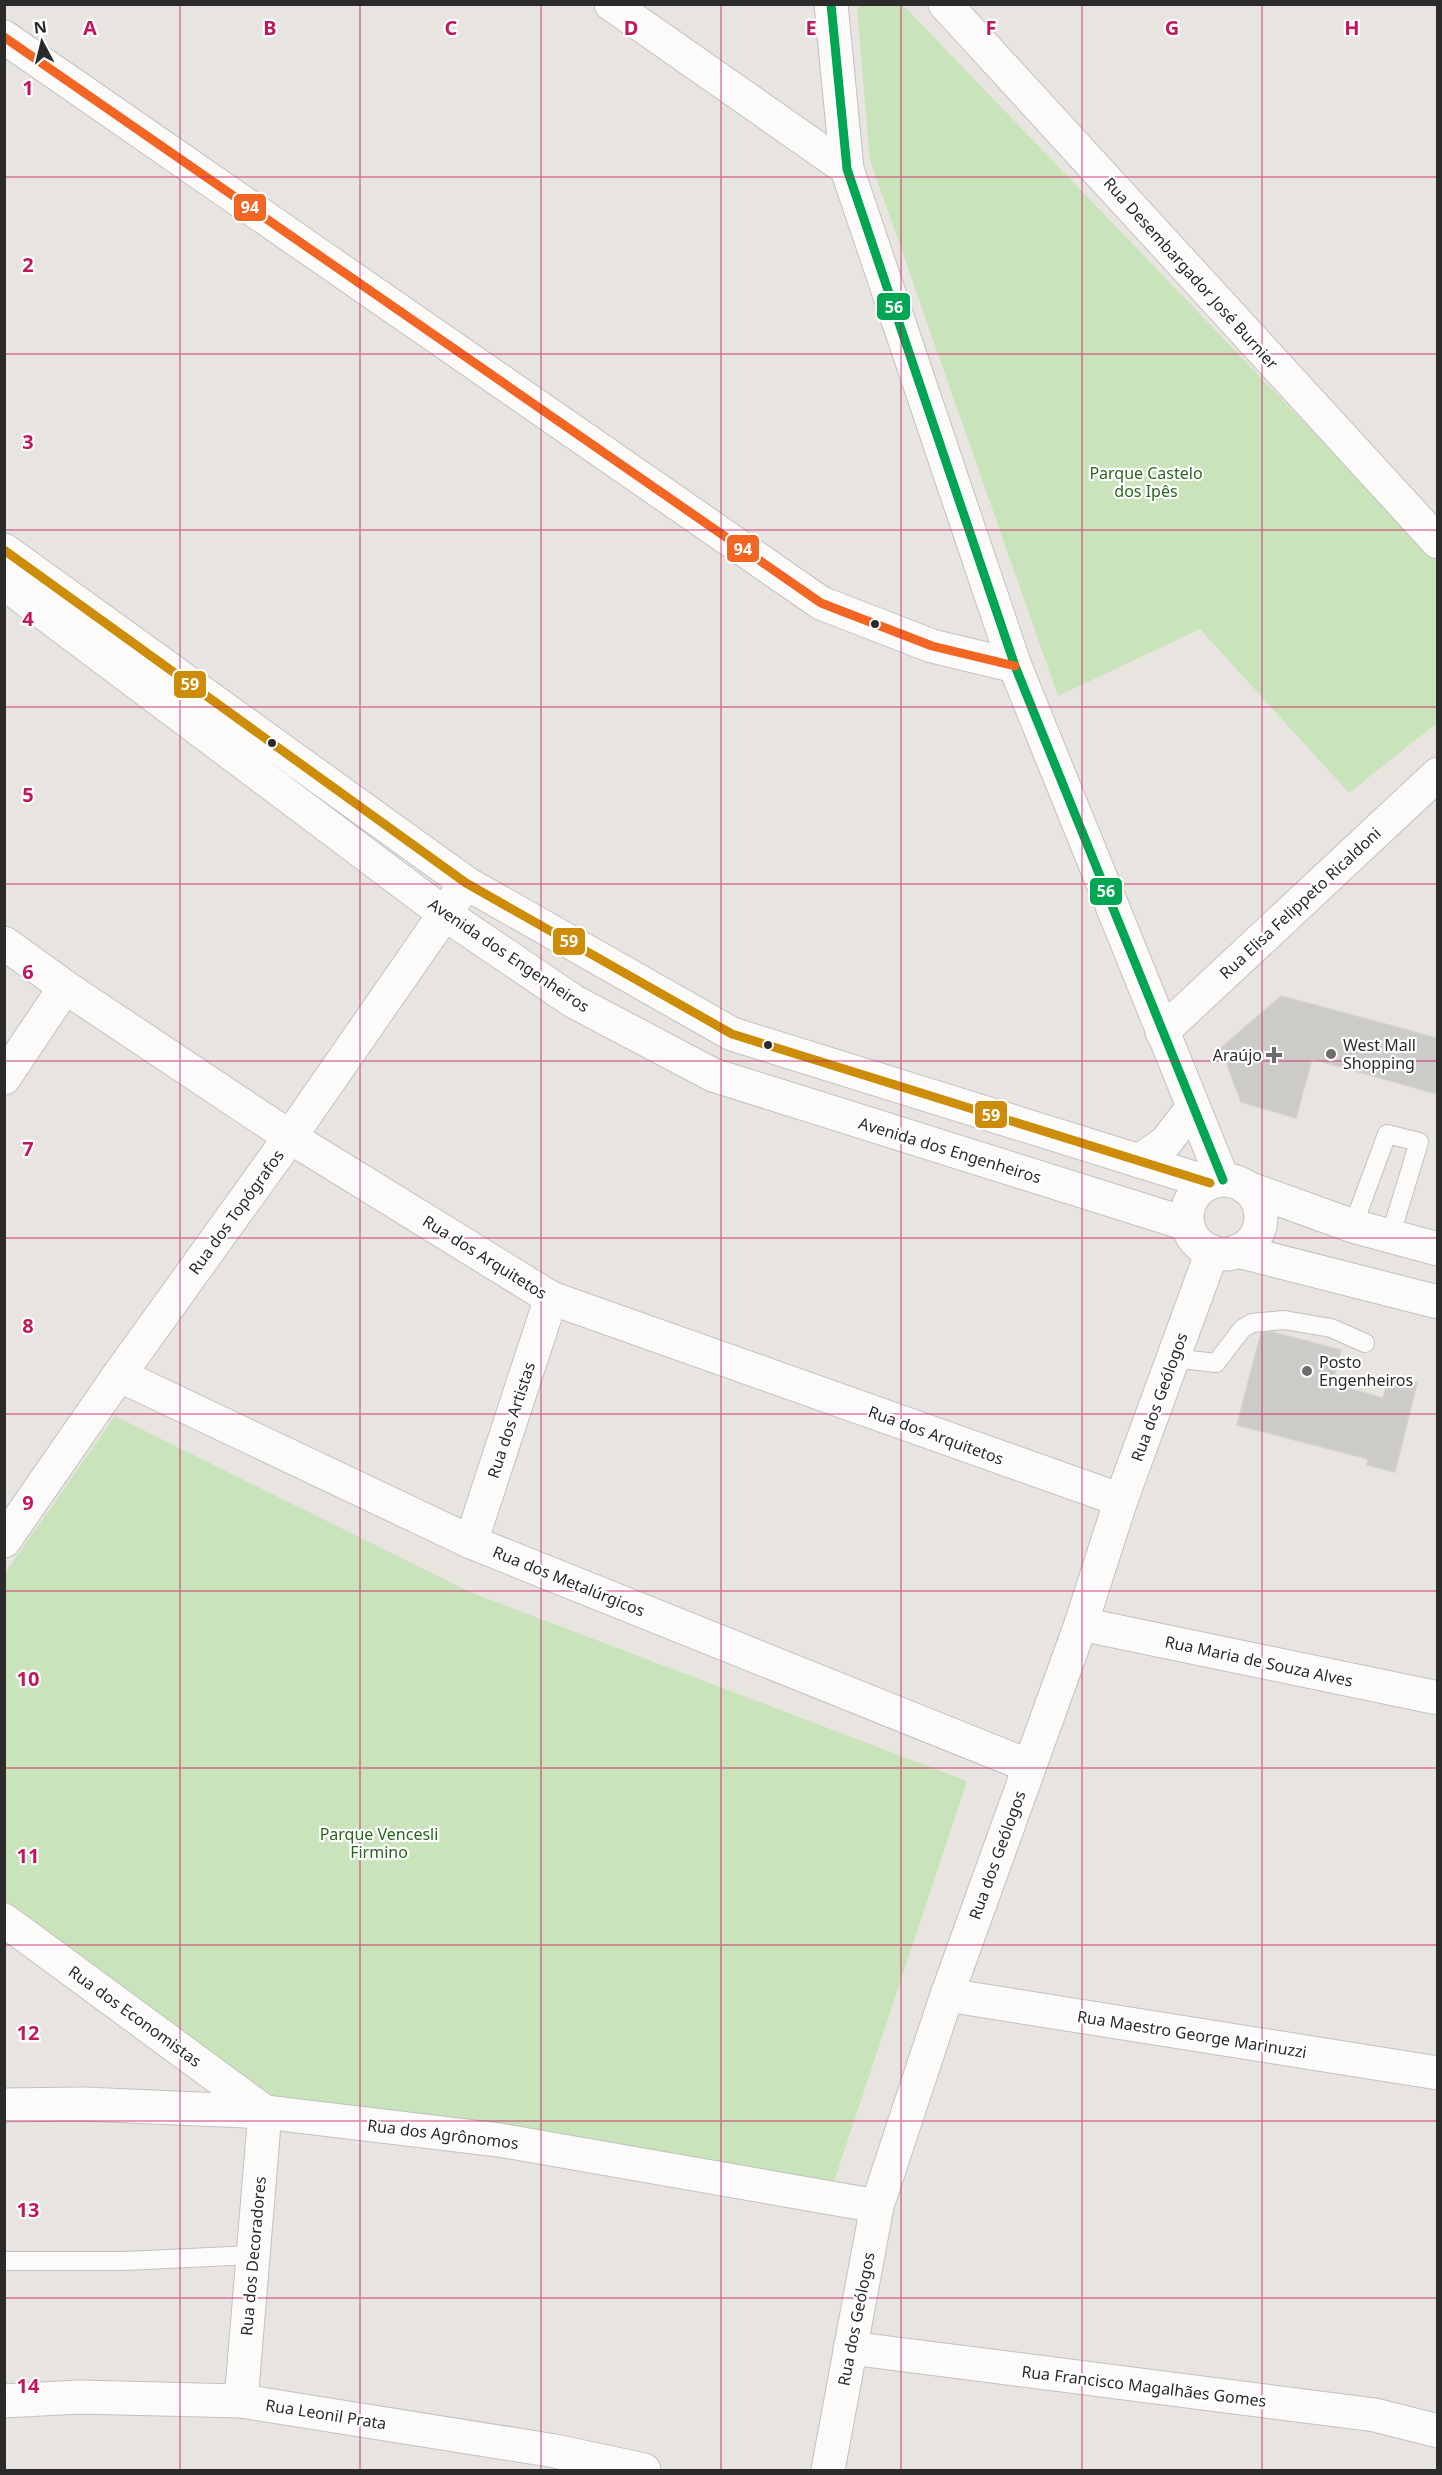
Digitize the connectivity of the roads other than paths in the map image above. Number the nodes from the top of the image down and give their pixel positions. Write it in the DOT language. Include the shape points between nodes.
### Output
graph roads {
  1 [pos="611,4"];
  2 [pos="831,4"];
  3 [pos="945,4"];
  4 [pos="4,37"];
  5 [pos="847,169"];
  6 [pos="1437,542"];
  7 [pos="4,550"];
  8 [pos="4,583"];
  9 [pos="1015,666"];
  10 [pos="1437,774"];
  11 [pos="466,883"];
  12 [pos="445,914"];
  13 [pos="4,943"];
  14 [pos="65,987"];
  15 [pos="1162,1032"];
  16 [pos="4,1078"];
  17 [pos="1193,1107"];
  18 [pos="290,1137"];
  19 [pos="1139,1161"];
  20 [pos="1226,1184"];
  21 [pos="1187,1224"];
  22 [pos="1353,1226"];
  23 [pos="1390,1237"];
  24 [pos="1437,1249"];
  25 [pos="1225,1252"];
  26 [pos="551,1298"];
  27 [pos="1437,1302"];
  28 [pos="1365,1343"];
  29 [pos="1173,1358"];
  30 [pos="119,1375"];
  31 [pos="1121,1500"];
  32 [pos="4,1541"];
  33 [pos="471,1542"];
  34 [pos="1082,1624"];
  35 [pos="1437,1698"];
  36 [pos="1029,1766"];
  37 [pos="4,1920"];
  38 [pos="947,1995"];
  39 [pos="1437,2073"];
  40 [pos="4,2105"];
  41 [pos="265,2112"];
  42 [pos="877,2206"];
  43 [pos="253,2255"];
  44 [pos="4,2261"];
  45 [pos="850,2348"];
  46 [pos="4,2401"];
  47 [pos="241,2401"];
  48 [pos="1437,2431"];
  49 [pos="554,2461"];
  50 [pos="644,2470"];
  51 [pos="828,2470"];
  1 -- 5 [label="street"];
  2 -- 5 [label="street"];
  3 -- 6 [label="street, Rua Desembargador José Burnier"];
  4 -- 9 [label="street" via="821,603 932,646"];
  5 -- 9 [label="street"];
  7 -- 11 [label="street"];
  8 -- 12 [label="street, Avenida dos Engenheiros"];
  9 -- 15 [label="street"];
  10 -- 15 [label="street, Rua Elisa Felippeto Ricaldoni"];
  11 -- 12 [label="street, Rua dos Topógrafos"];
  11 -- 19 [label="street" via="732,1034"];
  12 -- 18 [label="street, Rua dos Topógrafos"];
  12 -- 21 [label="street, Avenida dos Engenheiros" via="573,1000 713,1075"];
  13 -- 14 [label="street, Rua dos Arquitetos"];
  14 -- 16 [label="street"];
  14 -- 18 [label="street, Rua dos Arquitetos"];
  15 -- 17 [label="street"];
  17 -- 19 [label="street" via="1166,1142"];
  17 -- 20 [label="street"];
  18 -- 26 [label="street, Rua dos Arquitetos"];
  18 -- 30 [label="street, Rua dos Topógrafos"];
  19 -- 20 [label="street"];
  20 -- 21 [label="street" via="1194,1195"];
  20 -- 22 [label="street"];
  20 -- 25 [label="street" via="1253,1195 1259,1205 1259,1227 1255,1237"];
  21 -- 25 [label="street" via="1195,1241"];
  22 -- 23 [label="street"];
  22 -- 23 [label="lane" via="1387,1134 1419,1142"];
  23 -- 24 [label="street"];
  25 -- 27 [label="street"];
  25 -- 29 [label="street, Rua dos Geólogos"];
  26 -- 31 [label="street, Rua dos Arquitetos"];
  26 -- 33 [label="street, Rua dos Artistas"];
  28 -- 29 [label="lane" via="1331,1328 1284,1320 1252,1323 1242,1329 1216,1363"];
  29 -- 31 [label="street, Rua dos Geólogos"];
  30 -- 32 [label="street, Rua dos Topógrafos"];
  30 -- 33 [label="street, Rua dos Metalúrgicos"];
  31 -- 34 [label="street, Rua dos Geólogos"];
  33 -- 36 [label="street, Rua dos Metalúrgicos"];
  34 -- 35 [label="street, Rua Maria de Souza Alves"];
  34 -- 36 [label="street, Rua dos Geólogos"];
  36 -- 38 [label="street, Rua dos Geólogos"];
  37 -- 41 [label="street, Rua dos Economistas"];
  38 -- 39 [label="street, Rua Maestro George Marinuzzi"];
  38 -- 42 [label="street, Rua dos Geólogos"];
  40 -- 41 [label="street, Rua dos Agrônomos" via="84,2104"];
  41 -- 42 [label="street, Rua dos Agrônomos" via="499,2140"];
  41 -- 43 [label="street, Rua dos Decoradores"];
  42 -- 45 [label="street, Rua dos Geólogos"];
  43 -- 44 [label="lane"];
  43 -- 47 [label="street, Rua dos Decoradores"];
  45 -- 48 [label="street, Rua Francisco Magalhães Gomes" via="1375,2415"];
  45 -- 51 [label="street, Rua dos Geólogos"];
  46 -- 47 [label="street, Rua Leonil Prata" via="79,2397"];
  47 -- 49 [label="street, Rua Leonil Prata"];
  49 -- 50 [label="street, Rua Leonil Prata"];
}
